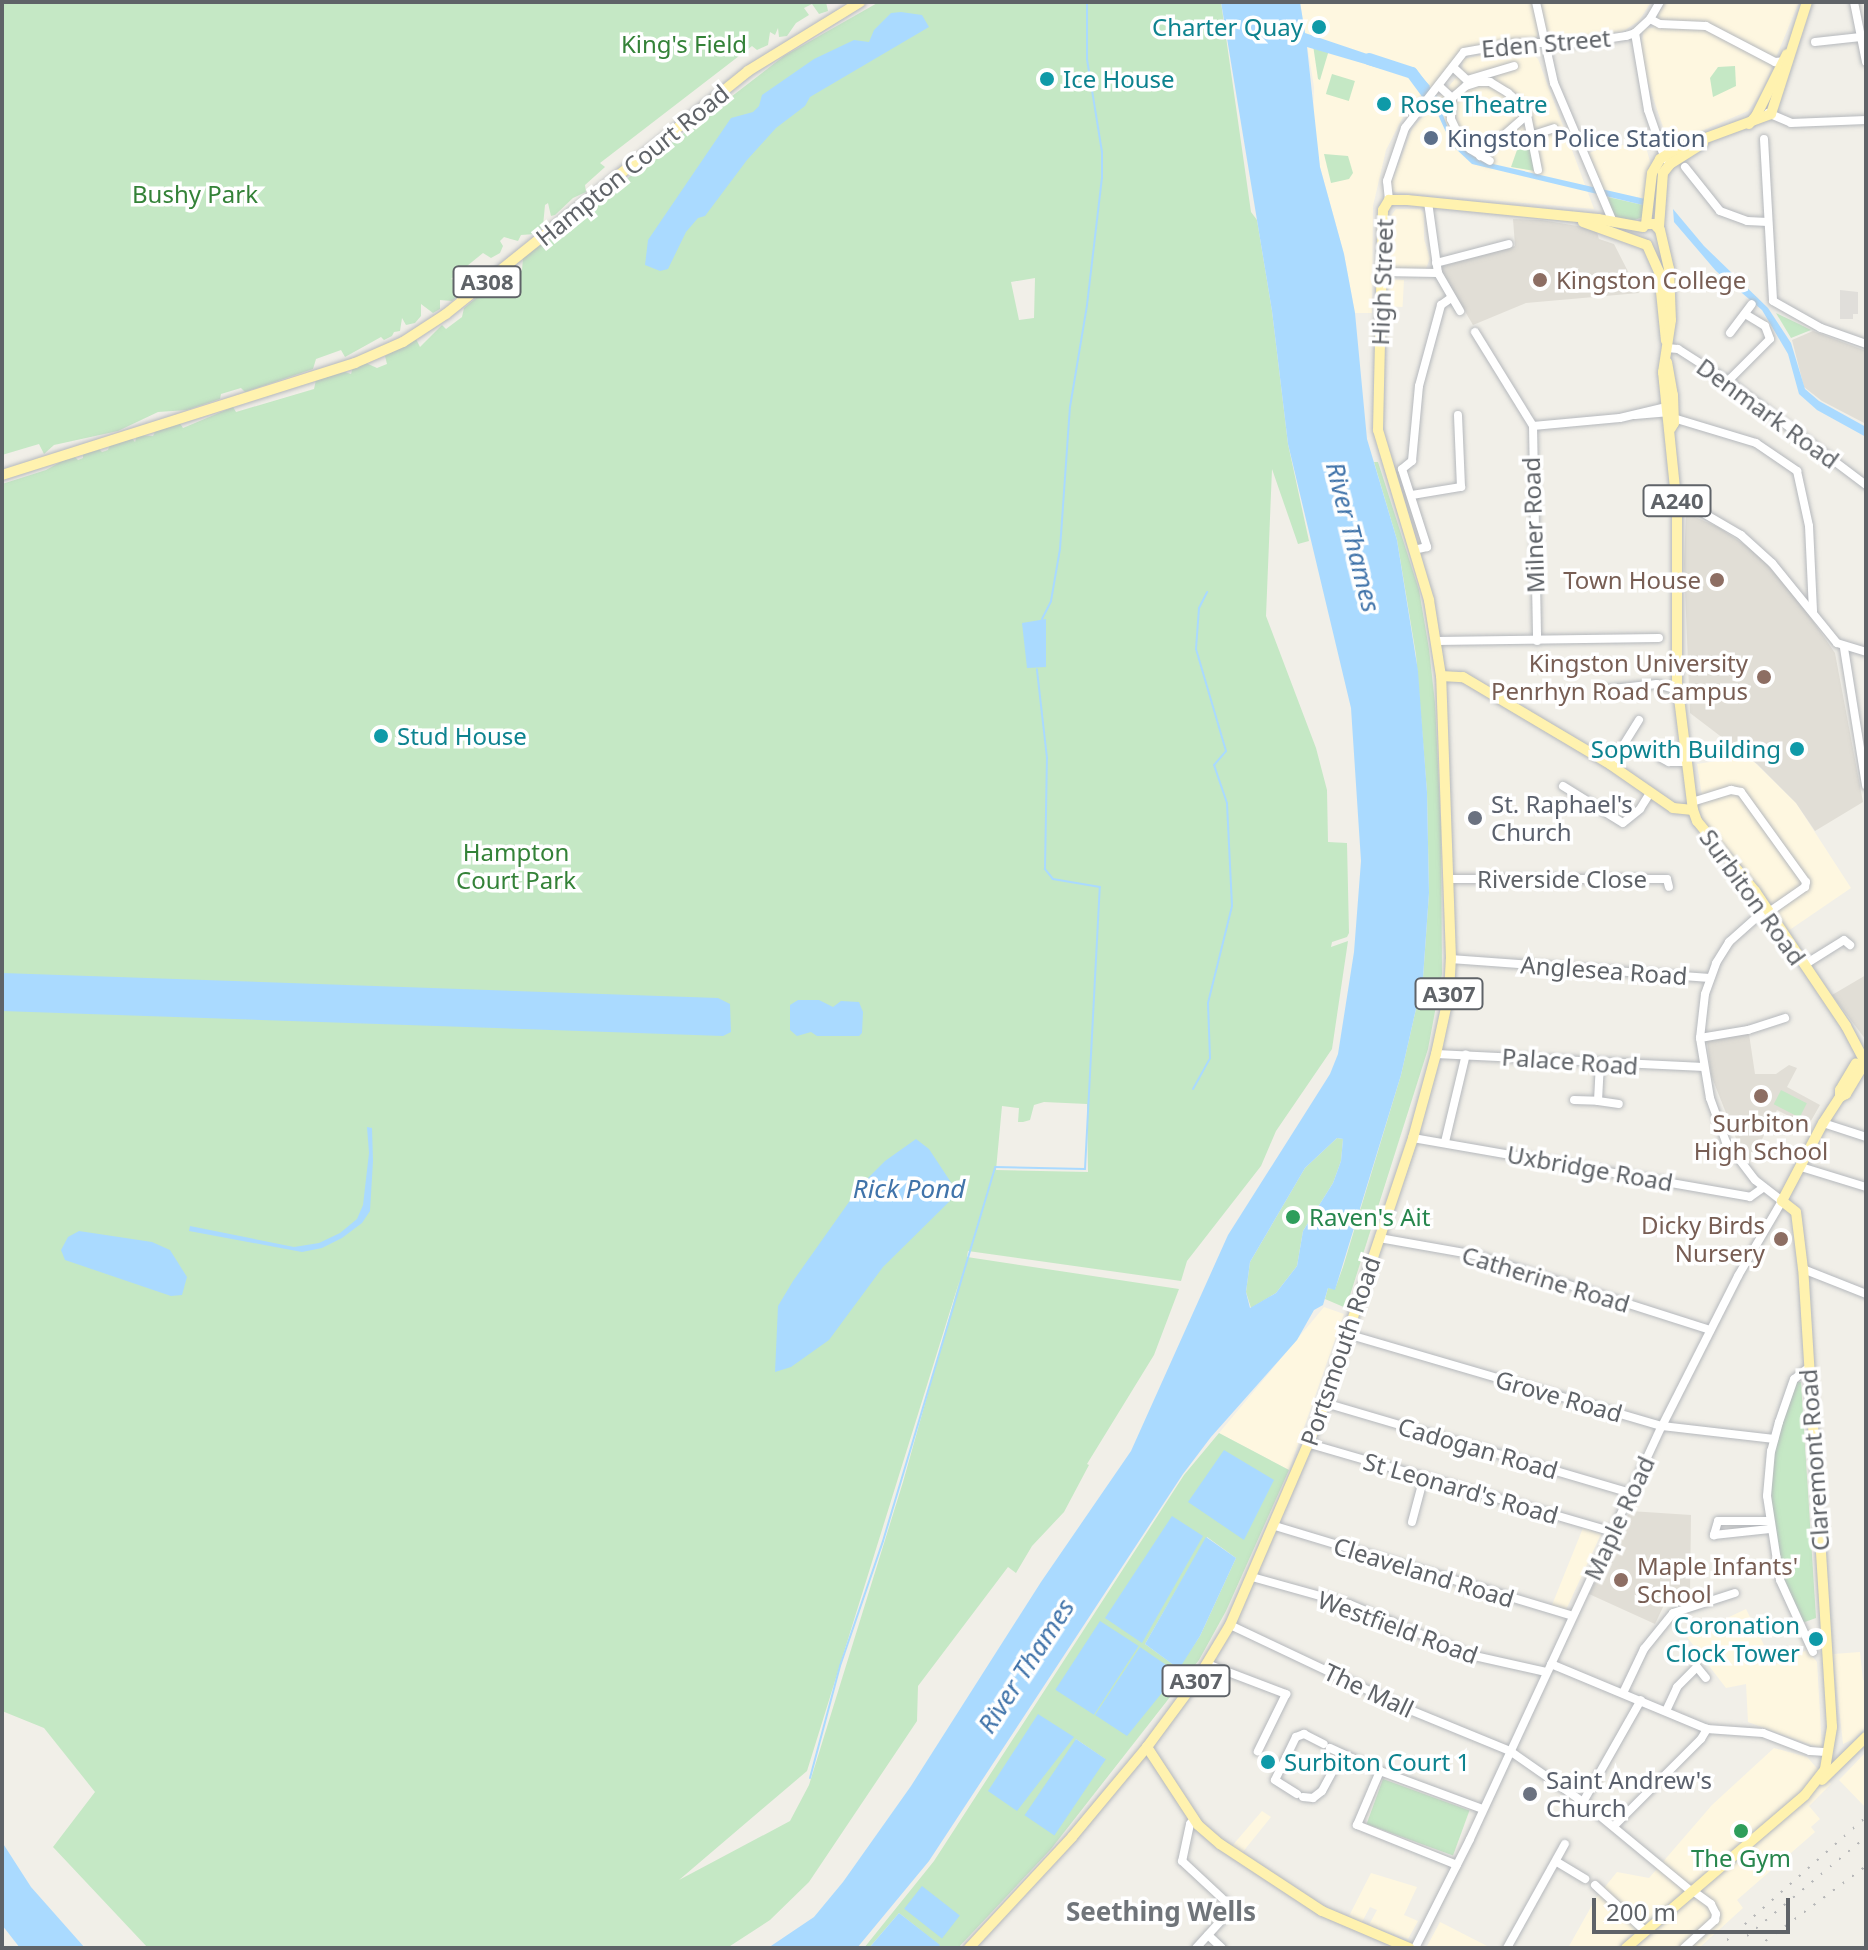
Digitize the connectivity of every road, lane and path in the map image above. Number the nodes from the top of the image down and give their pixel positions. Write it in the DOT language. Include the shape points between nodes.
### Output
graph roads {
  1 [pos="860,2"];
  2 [pos="1536,2"];
  3 [pos="1660,2"];
  4 [pos="1854,2"];
  5 [pos="1807,5"];
  6 [pos="1650,19"];
  7 [pos="1635,33"];
  8 [pos="1861,37"];
  9 [pos="1815,42"];
  10 [pos="1542,43"];
  11 [pos="1866,62"];
  12 [pos="1781,63"];
  13 [pos="1514,66"];
  14 [pos="1454,68"];
  15 [pos="1437,88"];
  16 [pos="1452,98"];
  17 [pos="1771,114"];
  18 [pos="1527,115"];
  19 [pos="1756,116"];
  20 [pos="1866,120"];
  21 [pos="1747,125"];
  22 [pos="1554,128"];
  23 [pos="1533,135"];
  24 [pos="1764,139"];
  25 [pos="1480,156"];
  26 [pos="1490,161"];
  27 [pos="1663,161"];
  28 [pos="1685,167"];
  29 [pos="1538,170"];
  30 [pos="1389,200"];
  31 [pos="1601,200"];
  32 [pos="1428,202"];
  33 [pos="1575,218"];
  34 [pos="1598,219"];
  35 [pos="1613,222"];
  36 [pos="1768,222"];
  37 [pos="1644,226"];
  38 [pos="1660,233"];
  39 [pos="1644,242"];
  40 [pos="1509,244"];
  41 [pos="1436,263"];
  42 [pos="1382,272"];
  43 [pos="1438,273"];
  44 [pos="1451,298"];
  45 [pos="1752,304"];
  46 [pos="1460,311"];
  47 [pos="1745,314"];
  48 [pos="1475,332"];
  49 [pos="1730,333"];
  50 [pos="1866,344"];
  51 [pos="1667,345"];
  52 [pos="1728,381"];
  53 [pos="1670,414"];
  54 [pos="1458,415"];
  55 [pos="1533,426"];
  56 [pos="1396,470"];
  57 [pos="2,475"];
  58 [pos="1866,485"];
  59 [pos="1412,495"];
  60 [pos="1677,507"];
  61 [pos="1414,550"];
  62 [pos="1813,612"];
  63 [pos="1659,638"];
  64 [pos="1436,641"];
  65 [pos="1537,641"];
  66 [pos="1844,648"];
  67 [pos="1866,652"];
  68 [pos="1441,676"];
  69 [pos="1604,690"];
  70 [pos="1678,690"];
  71 [pos="1639,720"];
  72 [pos="1675,762"];
  73 [pos="1688,762"];
  74 [pos="1611,765"];
  75 [pos="1866,785"];
  76 [pos="1563,786"];
  77 [pos="1650,793"];
  78 [pos="1692,806"];
  79 [pos="1449,879"];
  80 [pos="1669,887"];
  81 [pos="1767,911"];
  82 [pos="1850,945"];
  83 [pos="1451,959"];
  84 [pos="1804,965"];
  85 [pos="1709,978"];
  86 [pos="1785,1018"];
  87 [pos="1842,1025"];
  88 [pos="1700,1038"];
  89 [pos="1854,1040"];
  90 [pos="1866,1043"];
  91 [pos="1436,1054"];
  92 [pos="1466,1054"];
  93 [pos="1864,1062"];
  94 [pos="1600,1063"];
  95 [pos="1704,1067"];
  96 [pos="1574,1100"];
  97 [pos="1598,1101"];
  98 [pos="1619,1104"];
  99 [pos="1823,1123"];
  100 [pos="1866,1137"];
  101 [pos="1413,1138"];
  102 [pos="1445,1142"];
  103 [pos="1801,1167"];
  104 [pos="1866,1187"];
  105 [pos="1763,1188"];
  106 [pos="1782,1201"];
  107 [pos="1379,1238"];
  108 [pos="1803,1269"];
  109 [pos="1866,1294"];
  110 [pos="1710,1330"];
  111 [pos="1347,1334"];
  112 [pos="1807,1369"];
  113 [pos="1325,1403"];
  114 [pos="1662,1426"];
  115 [pos="1774,1439"];
  116 [pos="1310,1444"];
  117 [pos="1424,1477"];
  118 [pos="1631,1493"];
  119 [pos="1412,1522"];
  120 [pos="1769,1525"];
  121 [pos="1275,1526"];
  122 [pos="1613,1532"];
  123 [pos="1252,1577"];
  124 [pos="1735,1593"];
  125 [pos="1573,1616"];
  126 [pos="1230,1625"];
  127 [pos="1813,1652"];
  128 [pos="1207,1664"];
  129 [pos="1549,1668"];
  130 [pos="1706,1678"];
  131 [pos="1624,1691"];
  132 [pos="1641,1700"];
  133 [pos="1666,1711"];
  134 [pos="1707,1729"];
  135 [pos="1866,1737"];
  136 [pos="1147,1747"];
  137 [pos="1258,1751"];
  138 [pos="1510,1751"];
  139 [pos="1342,1754"];
  140 [pos="1833,1756"];
  141 [pos="1380,1771"];
  142 [pos="1583,1802"];
  143 [pos="1483,1809"];
  144 [pos="1194,1819"];
  145 [pos="1614,1826"];
  146 [pos="1565,1844"];
  147 [pos="1557,1862"];
  148 [pos="1457,1865"];
  149 [pos="1585,1879"];
  150 [pos="1595,1885"];
  151 [pos="1692,1890"];
  152 [pos="1645,1931"];
  153 [pos="1208,1935"];
  154 [pos="969,1948"];
  155 [pos="1196,1948"];
  156 [pos="1222,1948"];
  157 [pos="1412,1948"];
  158 [pos="1507,1948"];
  159 [pos="1626,1948"];
  160 [pos="1684,1948"];
  1 -- 57 [label="main road, Hampton Court Road / A308" via="748,71 446,314 403,342 355,363"];
  2 -- 10 [label="street"];
  3 -- 6 [label="street, Eden Street"];
  4 -- 8 [label="street"];
  5 -- 12 [label="main road"];
  6 -- 7 [label="street, Eden Street"];
  6 -- 12 [label="street" via="1706,26"];
  7 -- 10 [label="street, Eden Street" via="1593,42"];
  7 -- 27 [label="street"];
  8 -- 9 [label="street"];
  8 -- 11 [label="street"];
  10 -- 14 [label="street, Eden Street" via="1464,52"];
  10 -- 31 [label="street"];
  12 -- 17 [label="main road"];
  12 -- 19 [label="main road"];
  13 -- 14 [label="street" via="1467,80"];
  14 -- 15 [label="street"];
  15 -- 16 [label="street"];
  15 -- 30 [label="street, High Street" via="1409,121 1394,152 1386,186"];
  16 -- 18 [label="street" via="1466,86 1490,82 1516,99"];
  16 -- 25 [label="street" via="1454,128"];
  17 -- 19 [label="street"];
  17 -- 20 [label="street" via="1791,123"];
  17 -- 21 [label="main road"];
  18 -- 23 [label="street"];
  18 -- 25 [label="street"];
  19 -- 21 [label="main road"];
  21 -- 27 [label="main road"];
  22 -- 23 [label="street"];
  23 -- 29 [label="street"];
  24 -- 36 [label="street"];
  25 -- 26 [label="street"];
  27 -- 37 [label="main road" via="1652,173"];
  27 -- 38 [label="main road"];
  28 -- 36 [label="street" via="1720,211"];
  30 -- 32 [label="main road"];
  30 -- 42 [label="main road, High Street / A307" via="1383,215"];
  31 -- 34 [label="street"];
  31 -- 35 [label="street"];
  32 -- 33 [label="main road"];
  32 -- 41 [label="street"];
  33 -- 34 [label="main road"];
  33 -- 39 [label="main road"];
  34 -- 35 [label="main road"];
  35 -- 37 [label="main road"];
  36 -- 50 [label="street" via="1773,301 1821,328"];
  37 -- 38 [label="main road"];
  37 -- 39 [label="main road"];
  38 -- 39 [label="main road"];
  38 -- 51 [label="main road, A240" via="1672,302"];
  39 -- 51 [label="main road, A240" via="1659,272"];
  40 -- 41 [label="street"];
  41 -- 43 [label="street"];
  42 -- 43 [label="street"];
  42 -- 56 [label="main road, High Street / A307" via="1378,429"];
  43 -- 44 [label="street"];
  44 -- 46 [label="street"];
  44 -- 56 [label="street" via="1441,305 1419,386 1412,461"];
  45 -- 47 [label="street"];
  47 -- 49 [label="street"];
  47 -- 52 [label="street" via="1765,326 1770,339"];
  48 -- 55 [label="street, Milner Road"];
  51 -- 52 [label="street, Denmark Road"];
  51 -- 53 [label="main road, A240" via="1663,372"];
  52 -- 58 [label="street, Denmark Road"];
  53 -- 55 [label="street"];
  53 -- 60 [label="main road, A240"];
  53 -- 62 [label="street" via="1756,443 1797,471 1809,526"];
  54 -- 59 [label="street" via="1461,487"];
  55 -- 65 [label="street, Milner Road"];
  56 -- 59 [label="street"];
  56 -- 61 [label="main road, Portsmouth Road / A307"];
  59 -- 61 [label="street" via="1427,547"];
  60 -- 62 [label="street" via="1698,510 1741,535"];
  60 -- 70 [label="main road, A240"];
  61 -- 64 [label="main road, Portsmouth Road / A307"];
  62 -- 66 [label="street"];
  63 -- 65 [label="street"];
  64 -- 65 [label="street"];
  64 -- 68 [label="main road, Portsmouth Road / A307"];
  66 -- 67 [label="street"];
  66 -- 75 [label="street"];
  68 -- 74 [label="main road, Surbiton Road" via="1463,677"];
  68 -- 79 [label="main road, Portsmouth Road / A307"];
  69 -- 70 [label="street" via="1657,684"];
  70 -- 73 [label="main road, A240"];
  71 -- 74 [label="street"];
  72 -- 73 [label="street"];
  73 -- 78 [label="main road, A240"];
  74 -- 77 [label="main road, Surbiton Road"];
  76 -- 77 [label="street" via="1623,823"];
  77 -- 78 [label="main road, Surbiton Road" via="1673,808"];
  78 -- 81 [label="main road, Surbiton Road / A240" via="1697,821"];
  78 -- 81 [label="street" via="1731,790 1741,792 1806,882"];
  79 -- 80 [label="street, Riverside Close" via="1667,879"];
  79 -- 83 [label="main road, Portsmouth Road / A307"];
  81 -- 84 [label="main road, Surbiton Road / A240"];
  81 -- 85 [label="street" via="1729,942"];
  82 -- 84 [label="street" via="1844,940"];
  83 -- 85 [label="street, Anglesea Road"];
  83 -- 91 [label="main road, Portsmouth Road / A307"];
  84 -- 87 [label="main road, Surbiton Road / A240"];
  85 -- 88 [label="street"];
  86 -- 88 [label="street"];
  87 -- 89 [label="main road, Surbiton Road / A240"];
  87 -- 93 [label="main road, Surbiton Road / A240"];
  88 -- 95 [label="street"];
  89 -- 90 [label="main road"];
  89 -- 93 [label="main road, Surbiton Road / A240"];
  91 -- 92 [label="street, Palace Road"];
  91 -- 101 [label="main road, Portsmouth Road / A307"];
  92 -- 94 [label="street, Palace Road"];
  92 -- 102 [label="street"];
  93 -- 99 [label="main road, Maple Road" via="1840,1090"];
  94 -- 95 [label="street, Palace Road"];
  94 -- 97 [label="street"];
  95 -- 105 [label="street" via="1722,1133"];
  96 -- 97 [label="street"];
  97 -- 98 [label="street"];
  99 -- 100 [label="street"];
  99 -- 103 [label="main road, Maple Road"];
  101 -- 102 [label="street, Uxbridge Road"];
  101 -- 107 [label="main road, Portsmouth Road / A307"];
  102 -- 105 [label="street, Uxbridge Road" via="1750,1197"];
  103 -- 104 [label="street"];
  103 -- 106 [label="main road, Maple Road"];
  105 -- 106 [label="street"];
  106 -- 108 [label="main road, Claremont Road" via="1796,1212"];
  106 -- 110 [label="street, Maple Road"];
  107 -- 110 [label="street, Catherine Road" via="1475,1255"];
  107 -- 111 [label="main road, Portsmouth Road / A307"];
  108 -- 109 [label="street"];
  108 -- 112 [label="main road, Claremont Road"];
  110 -- 114 [label="street, Maple Road"];
  111 -- 113 [label="main road, Portsmouth Road / A307"];
  111 -- 114 [label="street, Grove Road"];
  112 -- 115 [label="street" via="1794,1379"];
  112 -- 140 [label="main road, Claremont Road"];
  113 -- 116 [label="main road, Portsmouth Road / A307"];
  113 -- 118 [label="street, Cadogan Road"];
  114 -- 115 [label="street, Grove Road"];
  114 -- 118 [label="street, Maple Road"];
  115 -- 120 [label="street" via="1768,1471"];
  116 -- 117 [label="street, St Leonard's Road"];
  116 -- 121 [label="main road, Portsmouth Road / A307"];
  117 -- 119 [label="street"];
  117 -- 122 [label="street, St Leonard's Road"];
  118 -- 122 [label="street, Maple Road"];
  120 -- 120 [label="street" via="1714,1535 1718,1521"];
  120 -- 127 [label="street" via="1785,1595"];
  121 -- 123 [label="main road, Portsmouth Road / A307"];
  121 -- 125 [label="street, Cleaveland Road"];
  122 -- 125 [label="street, Maple Road"];
  123 -- 126 [label="main road, Portsmouth Road / A307"];
  123 -- 129 [label="street, Westfield Road" via="1349,1604 1470,1655"];
  124 -- 131 [label="street" via="1673,1613 1644,1649"];
  125 -- 129 [label="street, Maple Road"];
  126 -- 128 [label="main road, Portsmouth Road / A307"];
  126 -- 138 [label="street, The Mall"];
  128 -- 136 [label="main road, Portsmouth Road / A307"];
  128 -- 137 [label="street" via="1286,1694"];
  129 -- 131 [label="street, Westfield Road"];
  129 -- 138 [label="street, Maple Road"];
  130 -- 133 [label="street" via="1697,1667 1677,1687"];
  131 -- 132 [label="street, Westfield Road"];
  132 -- 133 [label="street, Westfield Road"];
  132 -- 142 [label="street"];
  133 -- 134 [label="street, Westfield Road"];
  134 -- 140 [label="street, Westfield Road" via="1763,1733"];
  134 -- 145 [label="street"];
  135 -- 140 [label="main road"];
  136 -- 144 [label="main road"];
  136 -- 154 [label="main road, Portsmouth Road / A307"];
  138 -- 142 [label="street, The Mall"];
  138 -- 143 [label="street, Maple Road"];
  139 -- 139 [label="street" via="1304,1734 1296,1737 1275,1780 1313,1798"];
  139 -- 141 [label="street"];
  140 -- 151 [label="main road" via="1813,1785"];
  141 -- 143 [label="street"];
  141 -- 148 [label="street" via="1357,1825"];
  142 -- 145 [label="street, The Mall"];
  143 -- 148 [label="street, Maple Road"];
  144 -- 153 [label="street" via="1182,1861 1225,1901 1228,1913"];
  144 -- 157 [label="main road" via="1228,1851 1298,1897 1332,1917"];
  145 -- 151 [label="street, The Mall"];
  146 -- 147 [label="street"];
  147 -- 149 [label="street"];
  147 -- 158 [label="street"];
  148 -- 157 [label="street, Maple Road"];
  150 -- 152 [label="street"];
  151 -- 152 [label="main road"];
  151 -- 160 [label="street, The Mall" via="1716,1914"];
  152 -- 159 [label="main road"];
  153 -- 155 [label="street"];
  153 -- 156 [label="street"];
}
